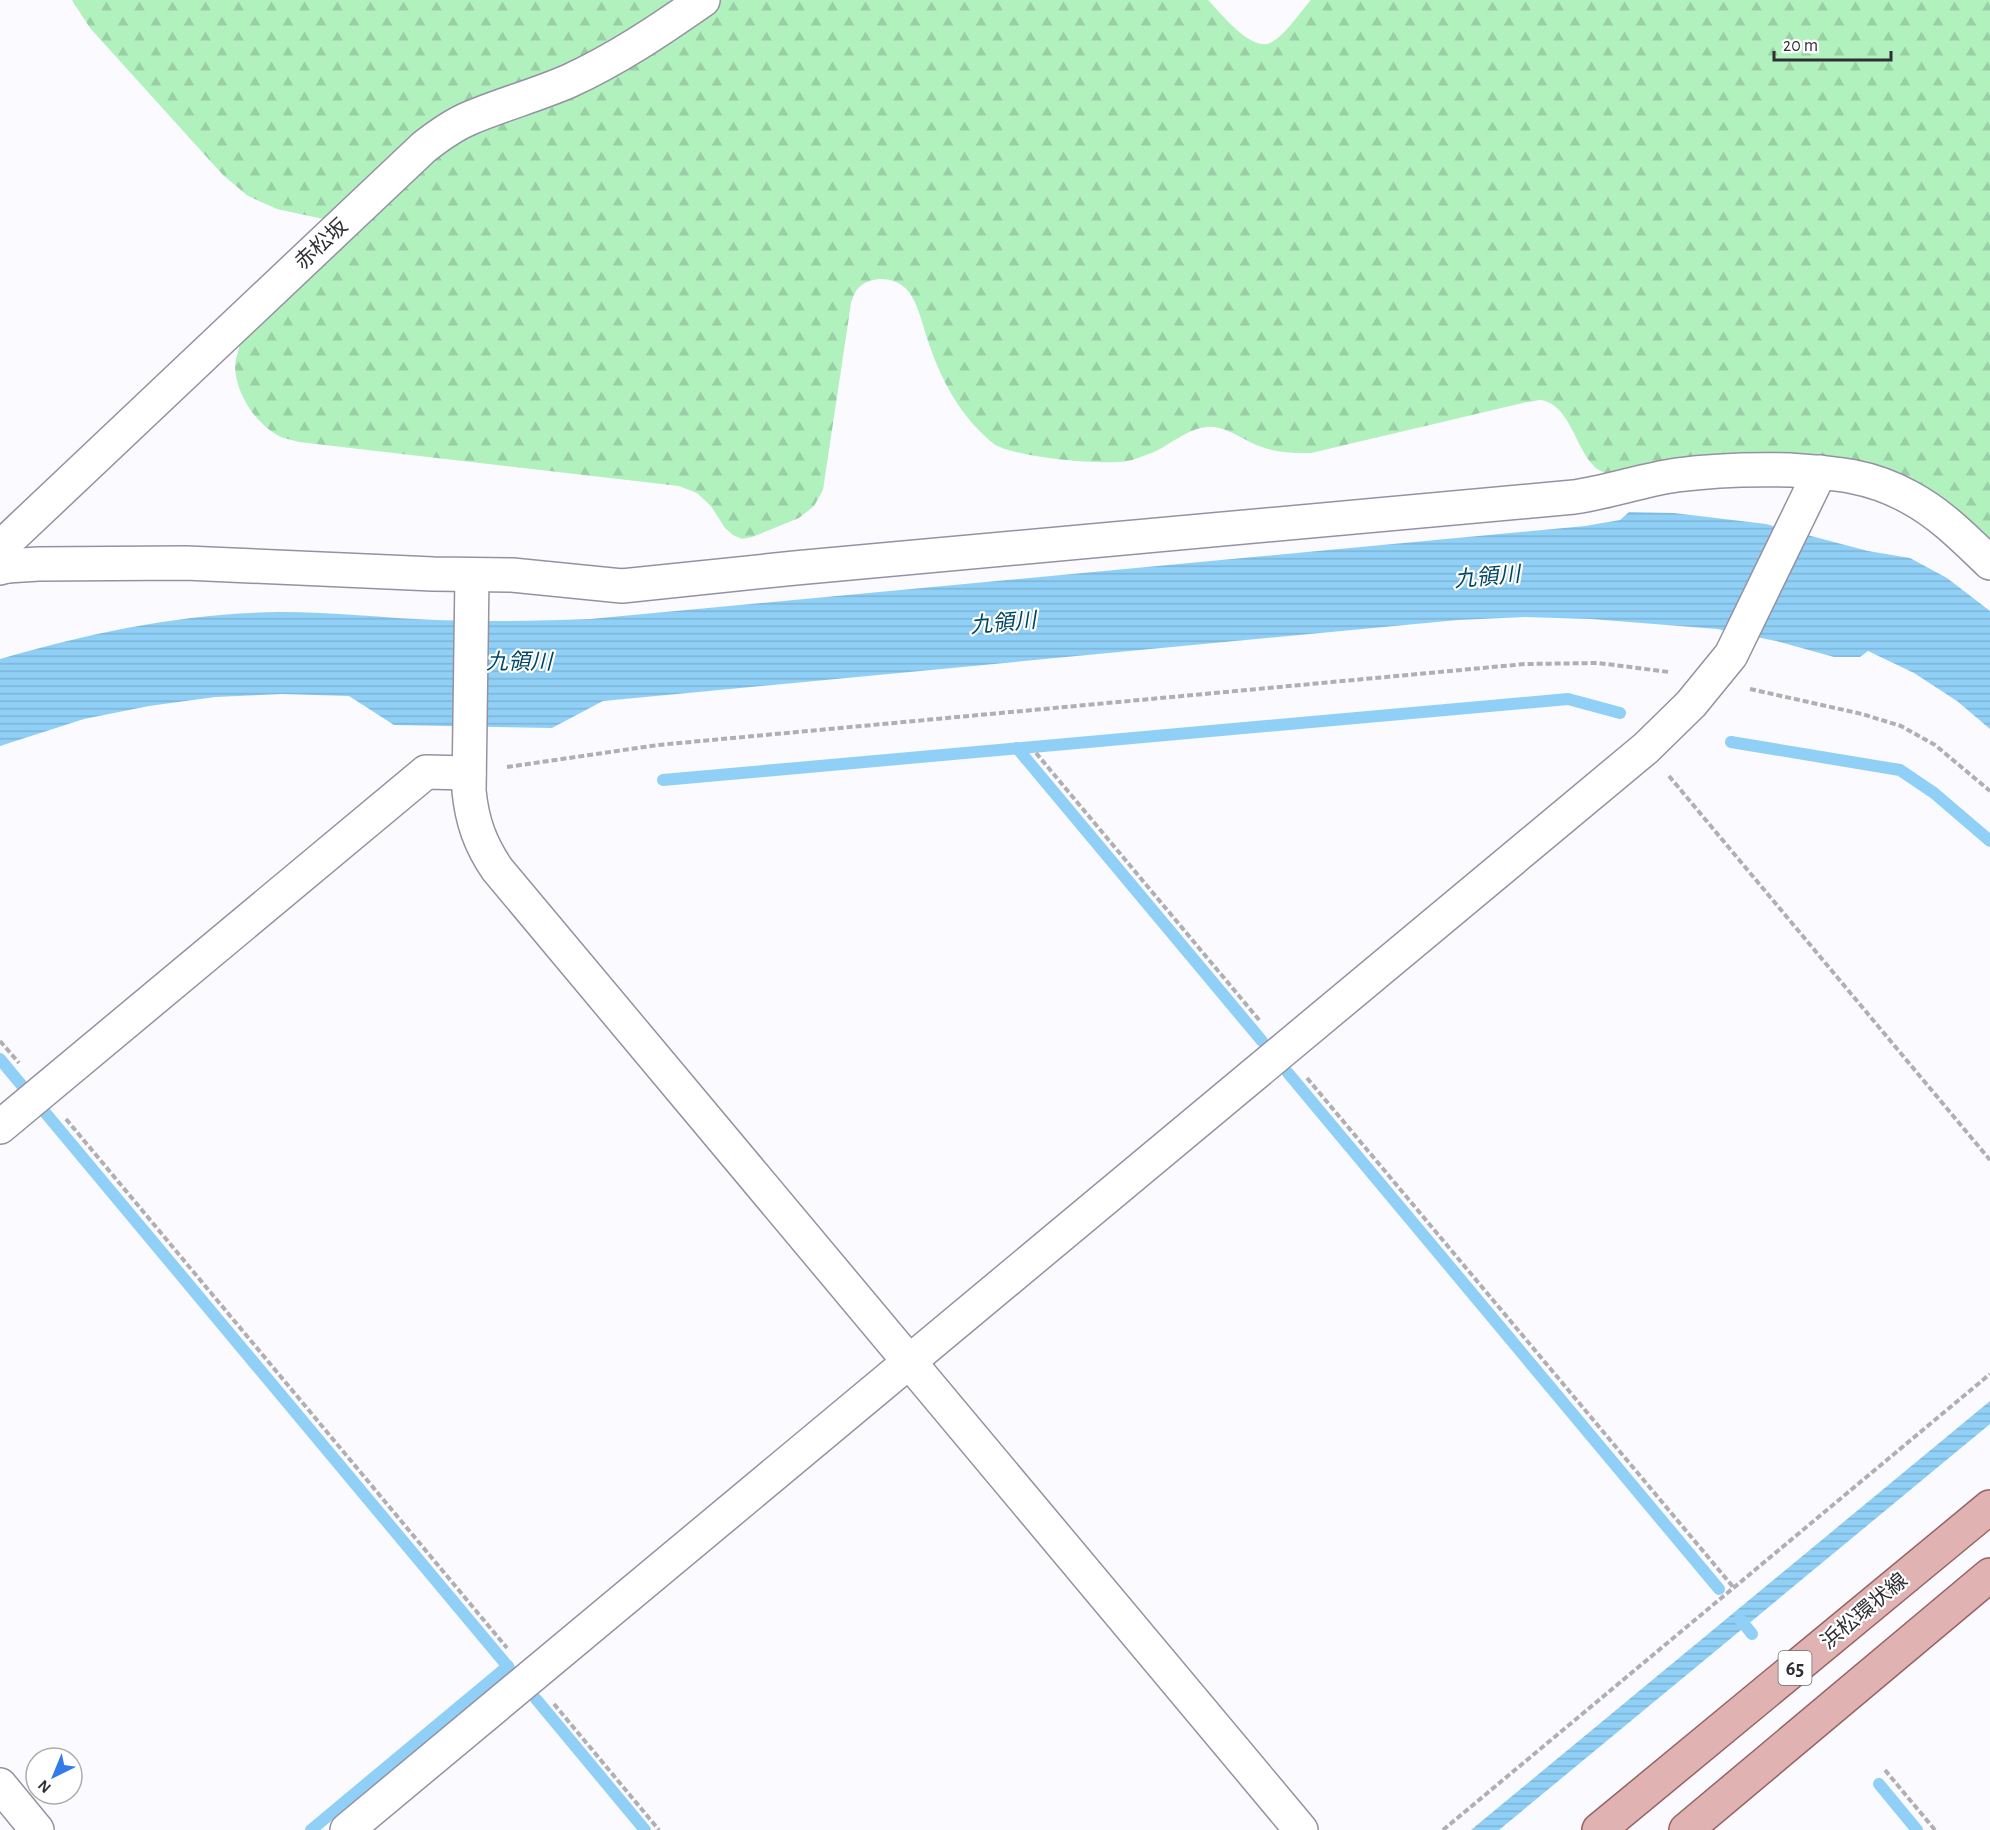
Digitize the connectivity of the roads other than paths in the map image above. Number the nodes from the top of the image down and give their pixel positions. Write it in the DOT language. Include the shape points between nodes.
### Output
graph roads {
  1 [pos="703,0"];
  2 [pos="1820,472"];
  3 [pos="1990,563"];
  4 [pos="4,567"];
  5 [pos="471,588"];
  6 [pos="469,767"];
  7 [pos="0,1127"];
  8 [pos="909,1362"];
  9 [pos="1990,1507"];
  10 [pos="1990,1575"];
  11 [pos="0,1785"];
  12 [pos="37,1830"];
  13 [pos="347,1830"];
  14 [pos="1301,1830"];
  15 [pos="1599,1830"];
  16 [pos="1686,1830"];
  1 -- 4 [label="street, 赤松坂" via="616,57 569,81 469,118 424,147 3,545"];
  2 -- 3 [label="street" via="1862,478 1909,497 1951,525"];
  2 -- 5 [label="street" via="1717,470 1574,497 646,584 614,585 512,575"];
  2 -- 8 [label="street" via="1731,655 1691,704 1646,748"];
  4 -- 5 [label="street" via="162,562"];
  5 -- 6 [label="street"];
  6 -- 7 [label="street" via="426,772"];
  6 -- 8 [label="street" via="476,832 497,869"];
  8 -- 13 [label="street"];
  8 -- 14 [label="street"];
  9 -- 15 [label="main road, 浜松環状線 / 65"];
  10 -- 16 [label="main road, 65"];
  11 -- 12 [label="street"];
}
